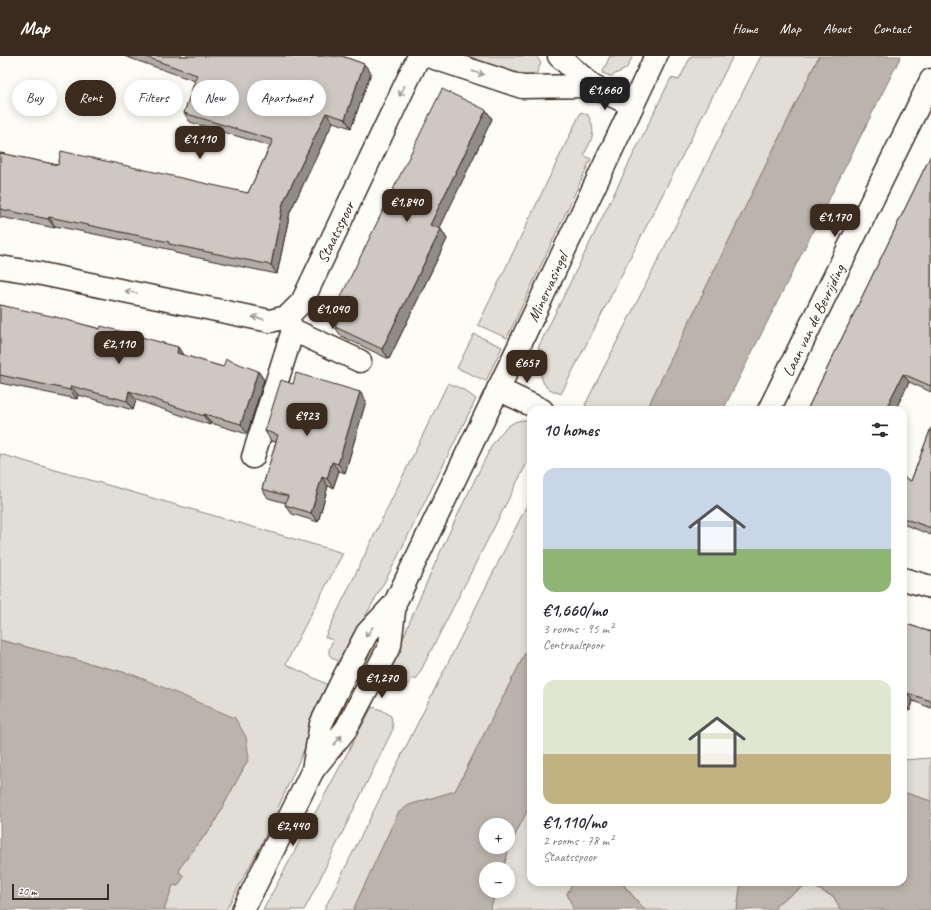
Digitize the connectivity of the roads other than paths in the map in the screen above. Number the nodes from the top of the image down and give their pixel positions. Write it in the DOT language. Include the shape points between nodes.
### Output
graph roads {
  1 [pos="419,56"];
  2 [pos="428,56"];
  3 [pos="559,56"];
  4 [pos="656,56"];
  5 [pos="931,80"];
  6 [pos="592,86"];
  7 [pos="632,105"];
  8 [pos="0,267"];
  9 [pos="290,323"];
  10 [pos="360,361"];
  11 [pos="498,389"];
  12 [pos="534,406"];
  13 [pos="771,406"];
  14 [pos="253,458"];
  15 [pos="907,580"];
  16 [pos="931,588"];
  17 [pos="243,910"];
  1 -- 9 [label="street, Staatsspoor, one-way"];
  2 -- 6 [label="street, one-way" via="522,88"];
  3 -- 6 [label="street"];
  4 -- 7 [label="street, Minervasingel"];
  5 -- 13 [label="street, Laan van de Bevrijding"];
  6 -- 7 [label="street"];
  7 -- 11 [label="street, Minervasingel"];
  9 -- 8 [label="street, one-way"];
  9 -- 10 [label="street"];
  9 -- 14 [label="street, Staatsspoor"];
  11 -- 12 [label="street"];
  11 -- 17 [label="street, Minervasingel" via="395,603 390,645 346,729 313,770"];
  15 -- 16 [label="street"];
}
